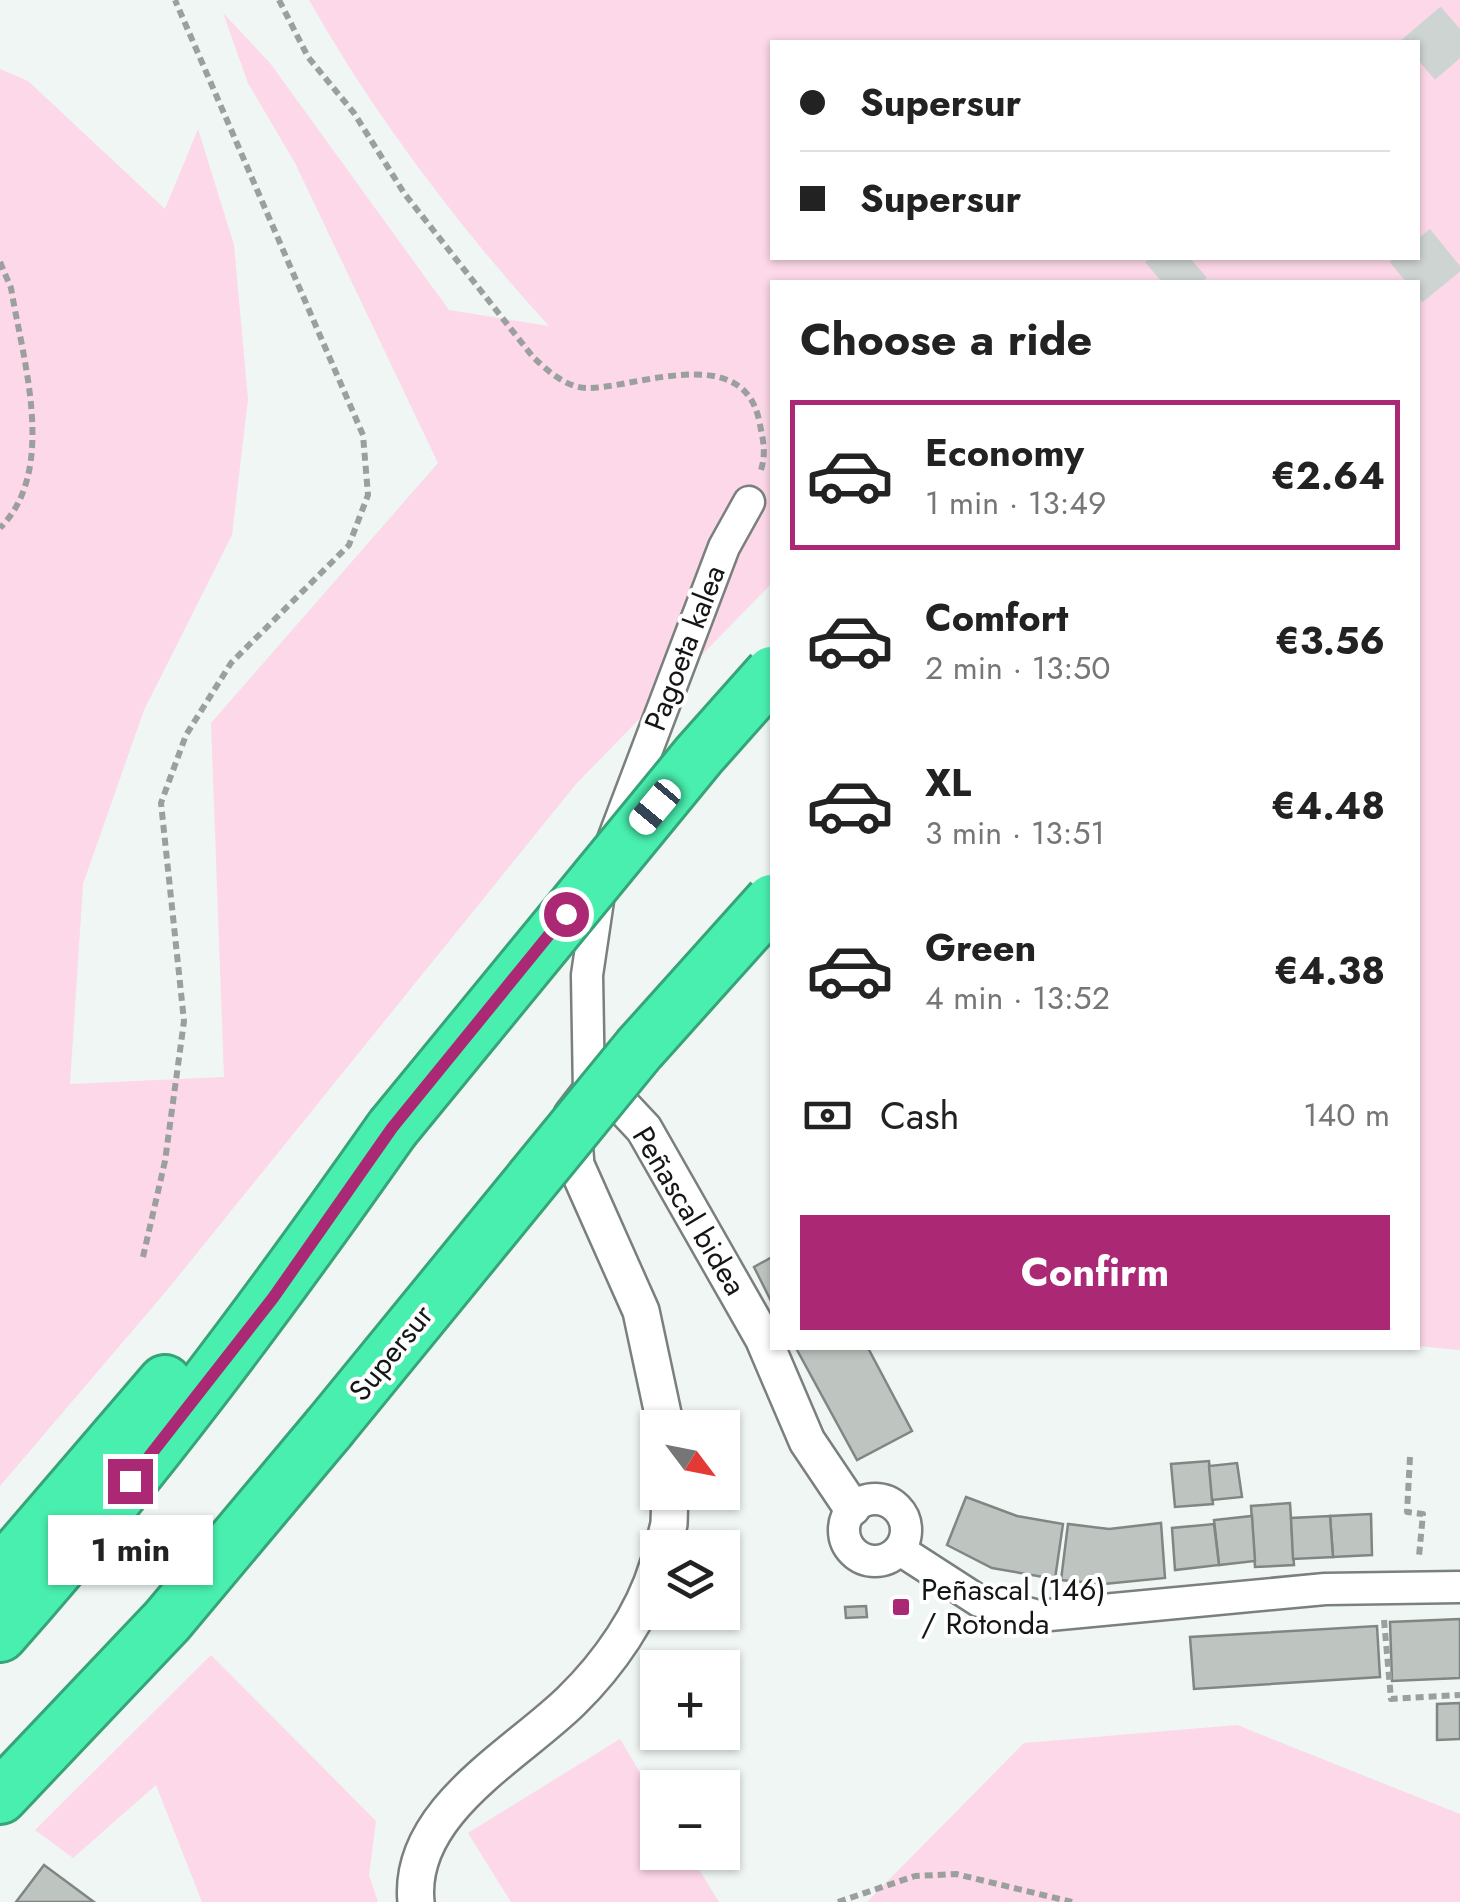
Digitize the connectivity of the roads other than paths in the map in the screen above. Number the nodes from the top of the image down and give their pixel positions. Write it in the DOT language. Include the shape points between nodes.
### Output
graph roads {
  1 [pos="749,502"];
  2 [pos="770,676"];
  3 [pos="770,903"];
  4 [pos="589,1092"];
  5 [pos="262,1289"];
  6 [pos="662,1410"];
  7 [pos="852,1508"];
  8 [pos="900,1550"];
  9 [pos="0,1574"];
  10 [pos="1460,1587"];
  11 [pos="640,1610"];
  12 [pos="167,1621"];
  13 [pos="0,1636"];
  14 [pos="0,1797"];
  15 [pos="0,1840"];
  16 [pos="416,1902"];
  1 -- 4 [label="street, Pagoeta kalea" via="724,547 645,748 602,878 586,975"];
  2 -- 5 [label="highway, bridge" via="650,813"];
  3 -- 12 [label="highway, Supersur, bridge" via="639,1050"];
  4 -- 6 [label="street" via="572,1115 576,1165 641,1311"];
  4 -- 7 [label="street, Peñascal bidea" via="613,1096 644,1129 763,1338 807,1441"];
  5 -- 9 [label="highway"];
  5 -- 13 [label="highway" via="83,1542"];
  7 -- 8 [label="street" via="871,1498 892,1502 907,1530"];
  7 -- 8 [label="street" via="844,1536 854,1554 873,1561"];
  8 -- 10 [label="street" via="978,1601 1039,1616 1326,1589"];
  11 -- 16 [label="street" via="589,1681 450,1810 424,1847"];
  12 -- 14 [label="highway, Supersur"];
  12 -- 15 [label="highway"];
}
